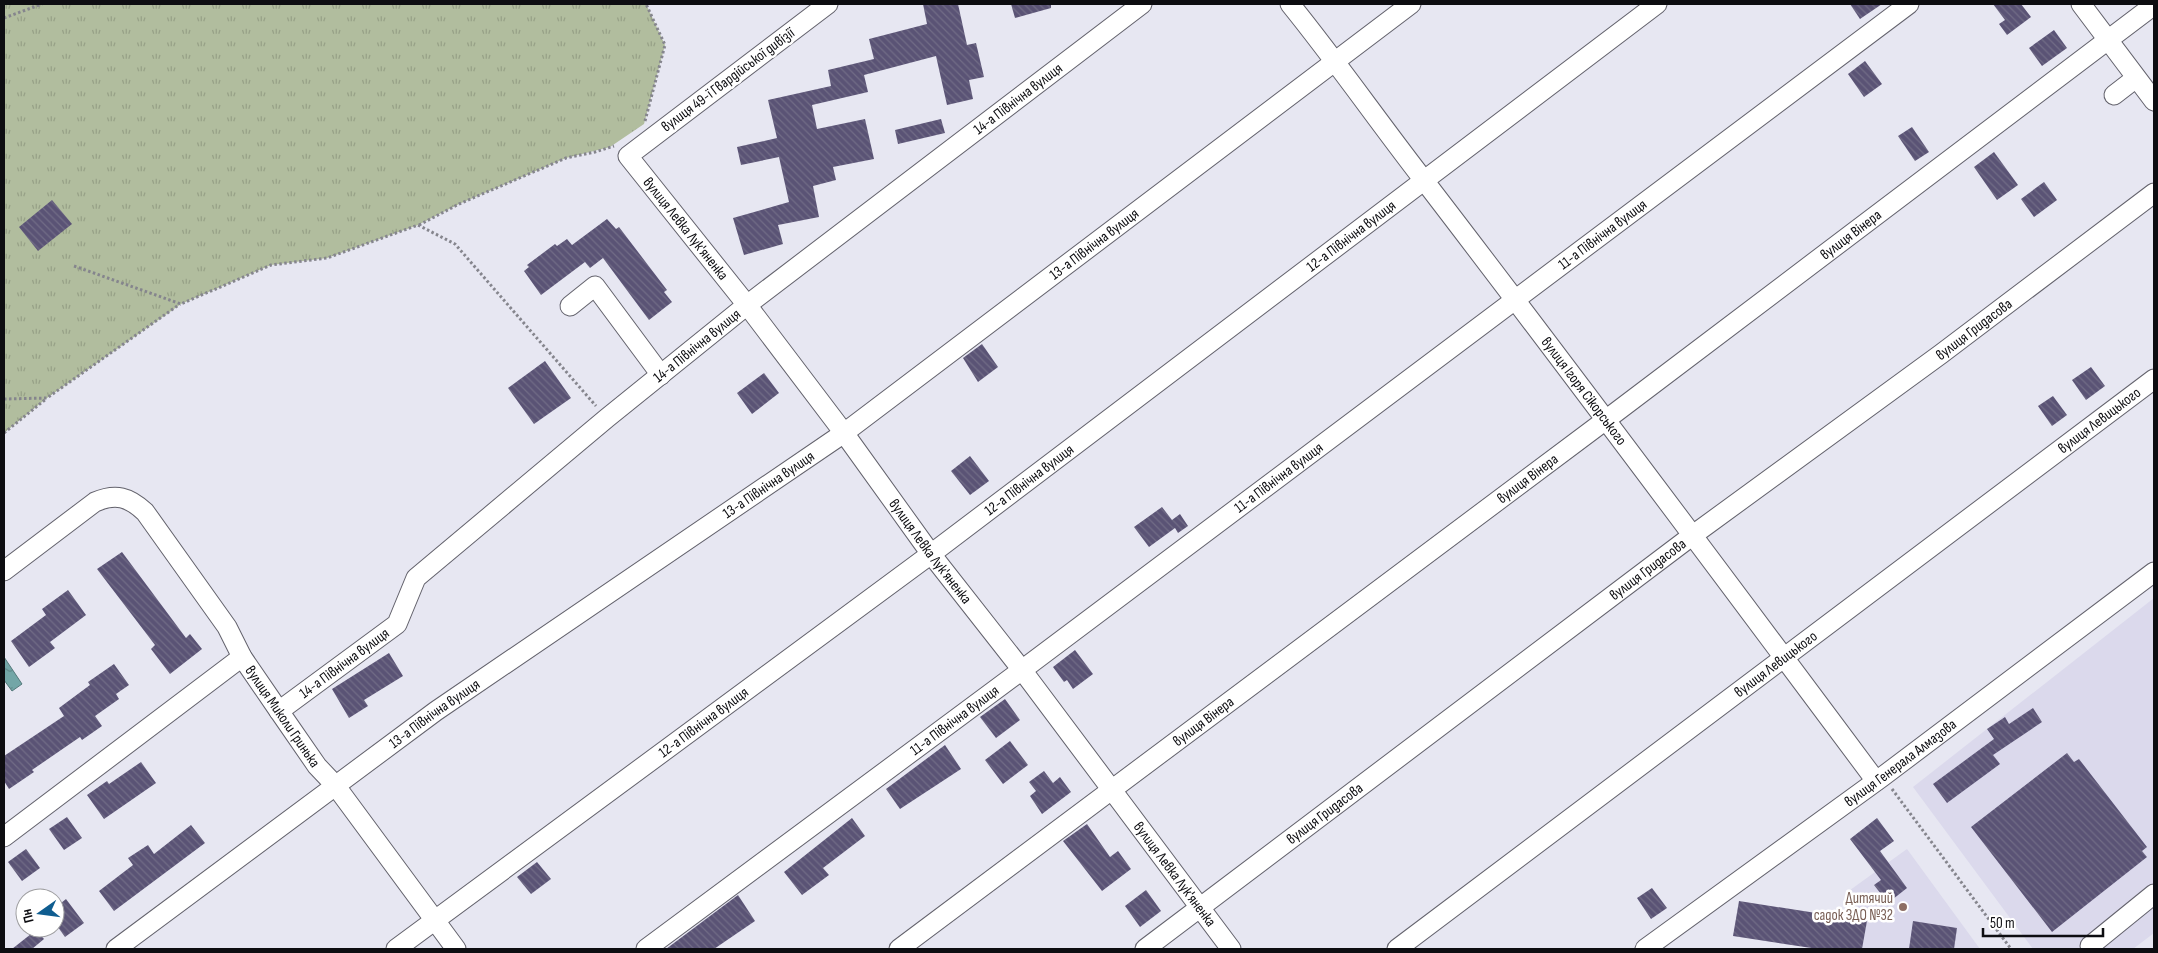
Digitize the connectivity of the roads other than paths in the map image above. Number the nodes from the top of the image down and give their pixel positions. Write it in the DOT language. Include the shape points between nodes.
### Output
graph roads {
  1 [pos="828,4"];
  2 [pos="1142,4"];
  3 [pos="1290,4"];
  4 [pos="1411,4"];
  5 [pos="1657,4"];
  6 [pos="1909,4"];
  7 [pos="2081,4"];
  8 [pos="2154,5"];
  9 [pos="2107,40"];
  10 [pos="1336,60"];
  11 [pos="2136,78"];
  12 [pos="2114,95"];
  13 [pos="2154,101"];
  14 [pos="623,150"];
  15 [pos="1424,180"];
  16 [pos="2154,194"];
  17 [pos="1516,300"];
  18 [pos="747,305"];
  19 [pos="570,306"];
  20 [pos="661,375"];
  21 [pos="2154,379"];
  22 [pos="1607,419"];
  23 [pos="844,433"];
  24 [pos="1693,535"];
  25 [pos="931,554"];
  26 [pos="4,571"];
  27 [pos="2154,572"];
  28 [pos="242,656"];
  29 [pos="1783,657"];
  30 [pos="1022,670"];
  31 [pos="279,711"];
  32 [pos="1879,779"];
  33 [pos="335,785"];
  34 [pos="1112,790"];
  35 [pos="4,837"];
  36 [pos="2154,894"];
  37 [pos="1200,908"];
  38 [pos="434,921"];
  39 [pos="116,949"];
  40 [pos="396,949"];
  41 [pos="456,949"];
  42 [pos="646,949"];
  43 [pos="899,949"];
  44 [pos="1145,949"];
  45 [pos="1231,949"];
  46 [pos="1397,949"];
  47 [pos="1645,949"];
  48 [pos="2093,949"];
  1 -- 14 [label="street, вулиця 49-ї Гвардійської дивізії"];
  2 -- 18 [label="street, 14-а Північна вулиця"];
  3 -- 10 [label="street, вулиця Ігоря Сікорського"];
  4 -- 10 [label="street, 13-а Північна вулиця"];
  5 -- 15 [label="street, 12-а Північна вулиця"];
  6 -- 17 [label="street, 11-а Північна вулиця"];
  7 -- 9 [label="street"];
  8 -- 9 [label="street, вулиця Вінера"];
  9 -- 11 [label="street"];
  9 -- 22 [label="street, вулиця Вінера"];
  10 -- 15 [label="street, вулиця Ігоря Сікорського"];
  10 -- 23 [label="street, 13-а Північна вулиця"];
  11 -- 12 [label="street"];
  11 -- 13 [label="street"];
  14 -- 18 [label="street, вулиця Левка Лук'яненка"];
  15 -- 17 [label="street, вулиця Ігоря Сікорського"];
  15 -- 25 [label="street, 12-а Північна вулиця"];
  16 -- 24 [label="street, вулиця Гридасова"];
  17 -- 22 [label="street, вулиця Ігоря Сікорського"];
  17 -- 30 [label="street, 11-а Північна вулиця"];
  18 -- 20 [label="street, 14-а Північна вулиця"];
  18 -- 23 [label="street, вулиця Левка Лук'яненка"];
  19 -- 20 [label="street" via="595,286"];
  20 -- 31 [label="street, 14-а Північна вулиця" via="416,578 397,624"];
  21 -- 29 [label="street, вулиця Левицького"];
  22 -- 24 [label="street, вулиця Ігоря Сікорського"];
  22 -- 34 [label="street, вулиця Вінера"];
  23 -- 25 [label="street, вулиця Левка Лук'яненка"];
  23 -- 33 [label="street, 13-а Північна вулиця" via="436,711"];
  24 -- 29 [label="street, вулиця Ігоря Сікорського"];
  24 -- 37 [label="street, вулиця Гридасова"];
  25 -- 30 [label="street, вулиця Левка Лук'яненка"];
  25 -- 38 [label="street, 12-а Північна вулиця"];
  26 -- 28 [label="street, вулиця Миколи Гринька" via="96,502 106,497 126,498 145,512 227,627"];
  27 -- 32 [label="street, вулиця Генерала Алмазова"];
  28 -- 31 [label="street, вулиця Миколи Гринька"];
  28 -- 35 [label="street"];
  29 -- 32 [label="street, вулиця Ігоря Сікорського"];
  29 -- 46 [label="street, вулиця Левицького"];
  30 -- 34 [label="street, вулиця Левка Лук'яненка"];
  30 -- 42 [label="street, 11-а Північна вулиця"];
  31 -- 33 [label="street, вулиця Миколи Гринька" via="317,766"];
  32 -- 47 [label="street, вулиця Генерала Алмазова"];
  33 -- 38 [label="street, вулиця Миколи Гринька"];
  33 -- 39 [label="street, 13-а Північна вулиця"];
  34 -- 37 [label="street, вулиця Левка Лук'яненка"];
  34 -- 43 [label="street, вулиця Вінера"];
  36 -- 48 [label="street" via="2090,946"];
  37 -- 44 [label="street, вулиця Гридасова"];
  37 -- 45 [label="street, вулиця Левка Лук'яненка"];
  38 -- 40 [label="street, 12-а Північна вулиця"];
  38 -- 41 [label="street, вулиця Миколи Гринька"];
}
